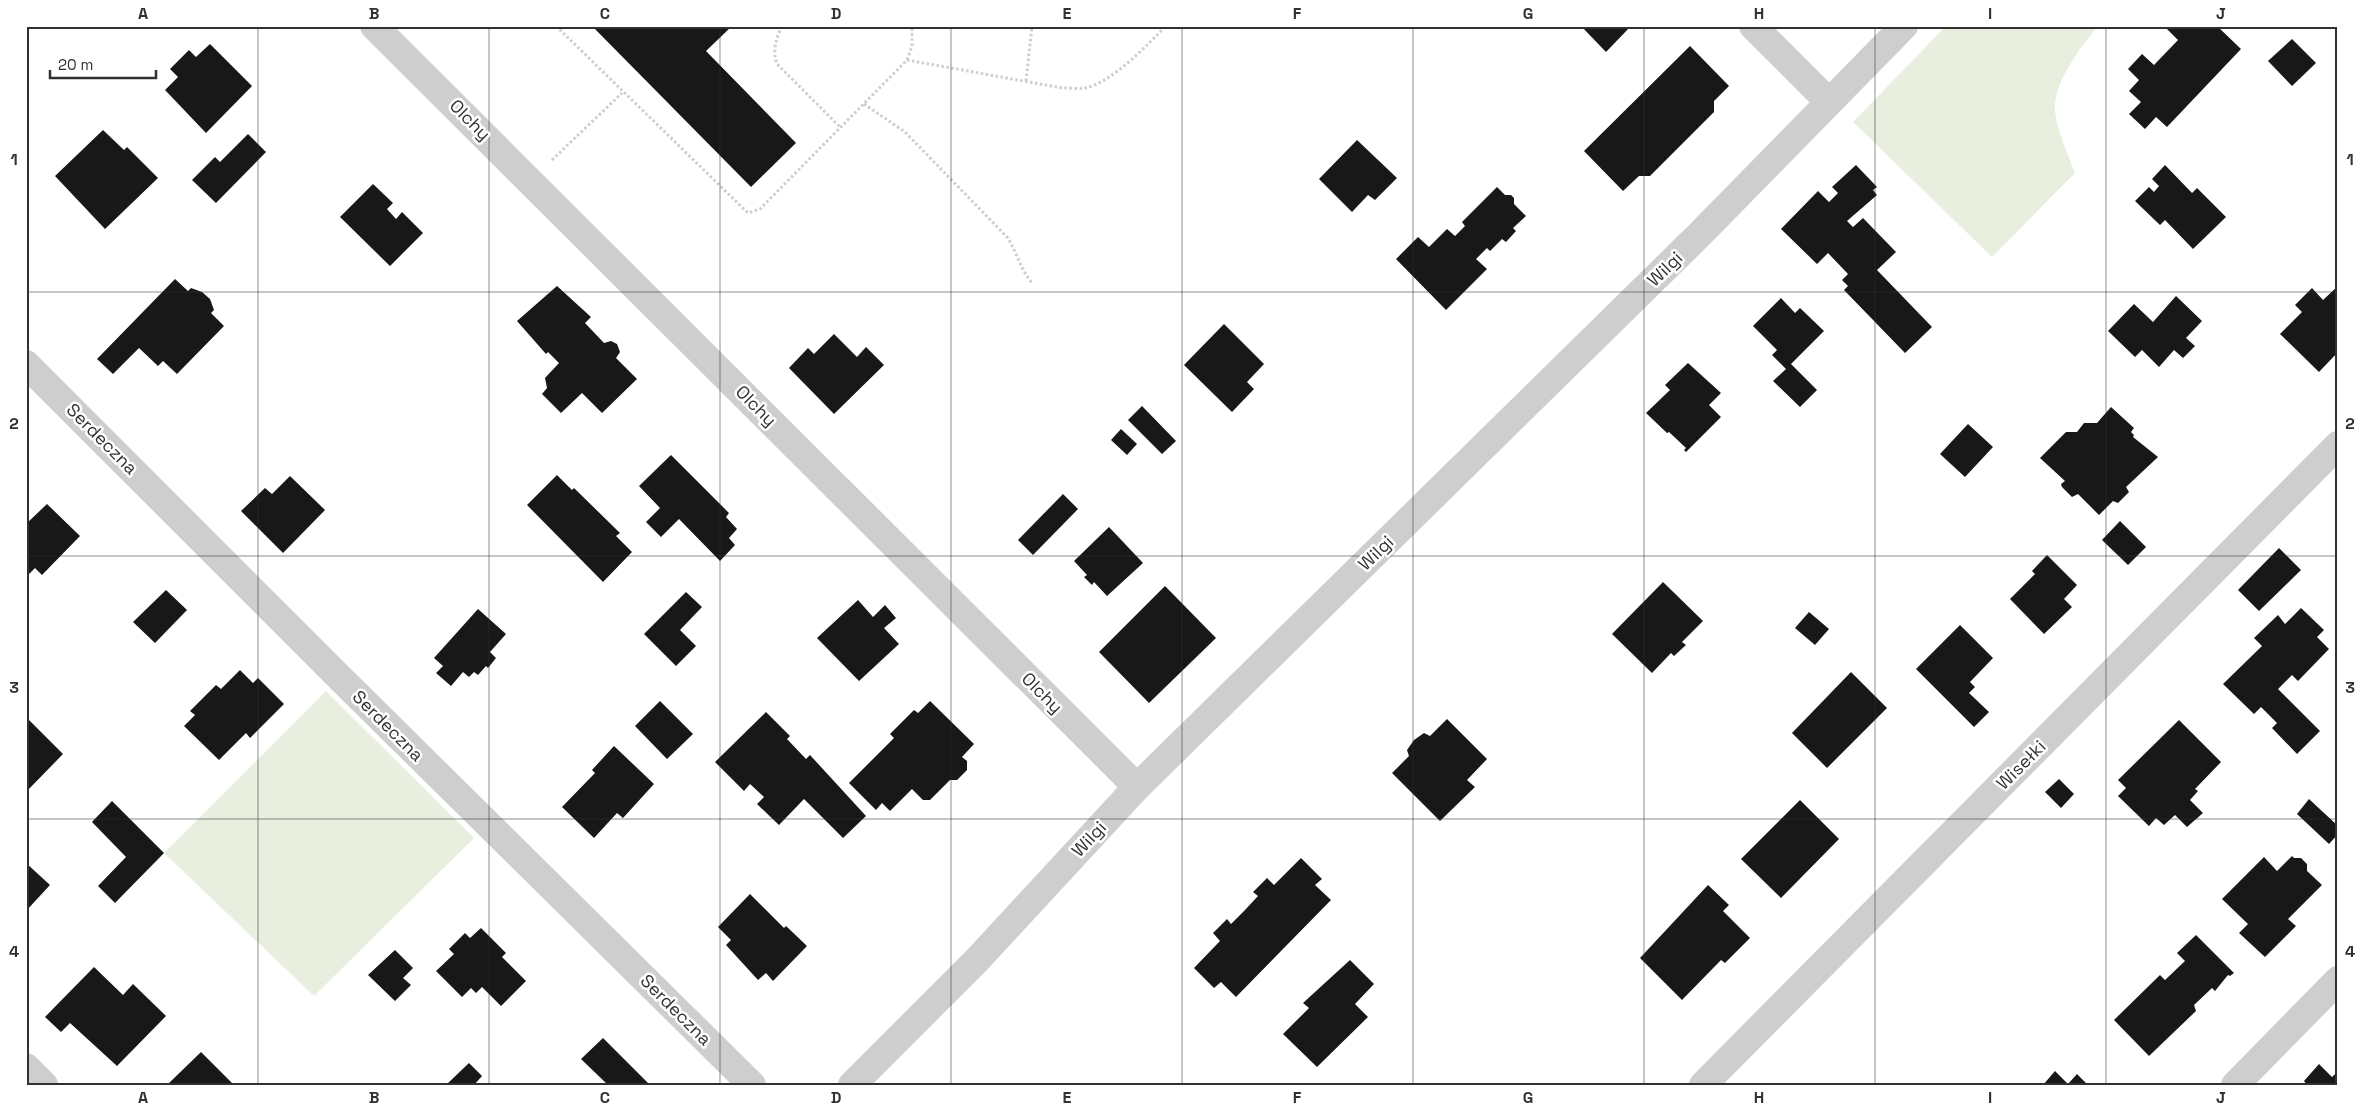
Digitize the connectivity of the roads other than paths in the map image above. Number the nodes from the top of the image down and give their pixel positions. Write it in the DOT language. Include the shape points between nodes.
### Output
graph roads {
  1 [pos="374,26"];
  2 [pos="1752,26"];
  3 [pos="1904,26"];
  4 [pos="1829,102"];
  5 [pos="26,364"];
  6 [pos="2338,445"];
  7 [pos="1137,788"];
  8 [pos="2338,980"];
  9 [pos="26,1067"];
  10 [pos="44,1085"];
  11 [pos="752,1085"];
  12 [pos="852,1085"];
  13 [pos="1703,1085"];
  14 [pos="2235,1085"];
  1 -- 7 [label="street, Olchy"];
  2 -- 4 [label="street"];
  3 -- 4 [label="street, Wilgi"];
  4 -- 7 [label="street, Wilgi" via="1700,234"];
  5 -- 11 [label="street, Serdeczna"];
  6 -- 13 [label="street, Wisełki"];
  7 -- 12 [label="street, Wilgi" via="978,959"];
  8 -- 14 [label="street"];
  9 -- 10 [label="street"];
}
